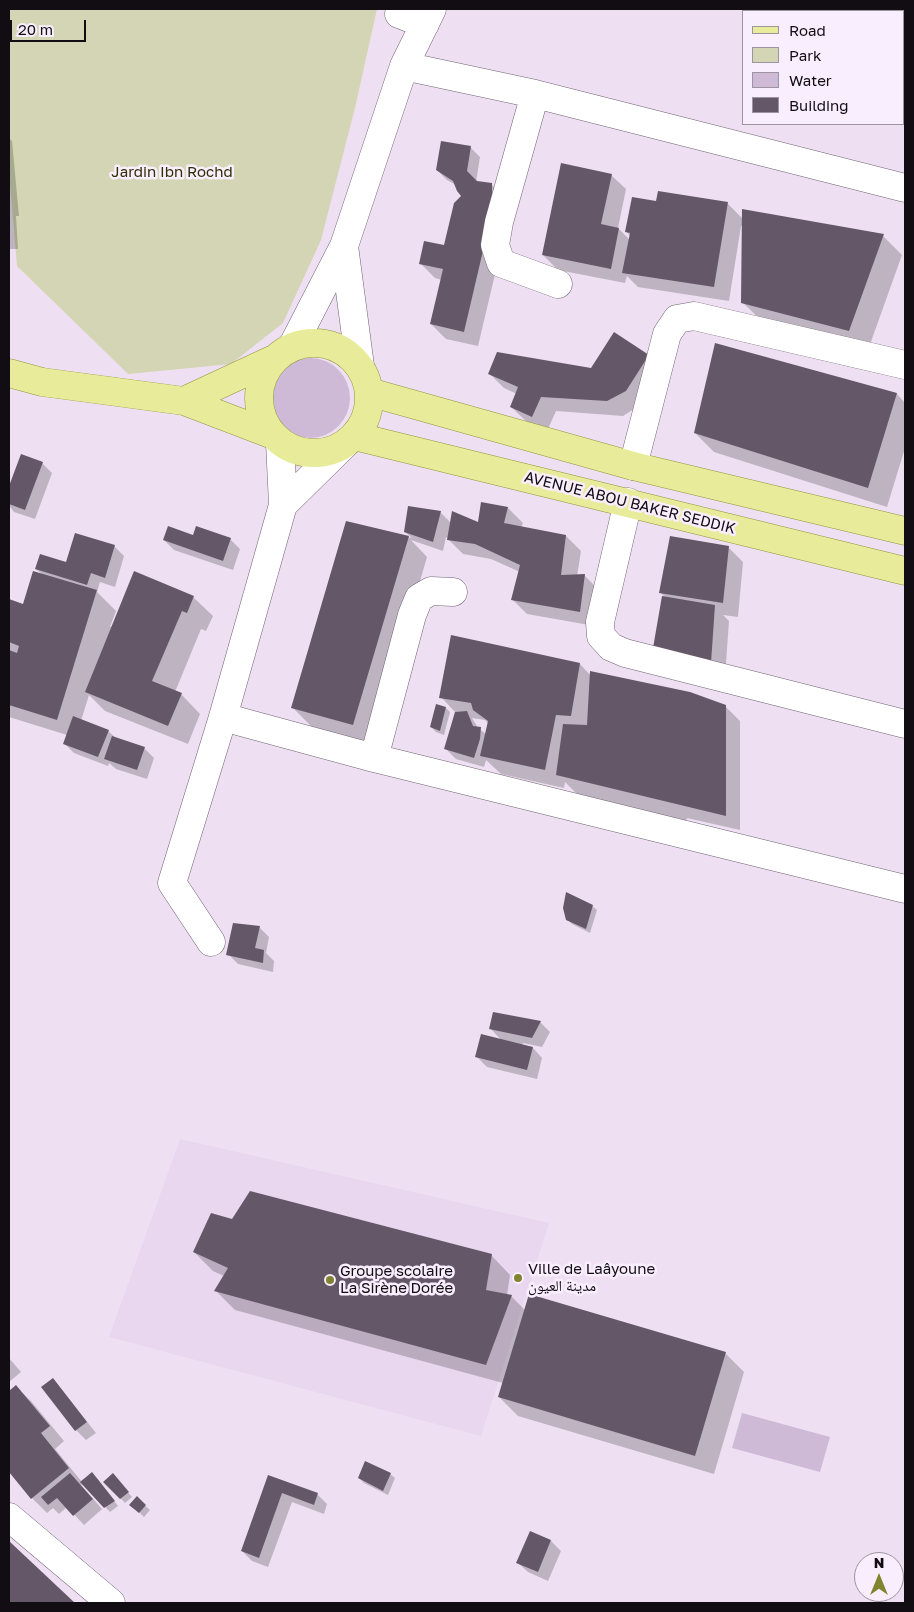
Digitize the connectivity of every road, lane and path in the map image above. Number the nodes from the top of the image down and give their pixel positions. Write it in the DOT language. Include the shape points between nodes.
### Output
graph roads {
  1 [pos="401,9"];
  2 [pos="429,16"];
  3 [pos="404,66"];
  4 [pos="535,94"];
  5 [pos="905,188"];
  6 [pos="344,246"];
  7 [pos="558,284"];
  8 [pos="282,354"];
  9 [pos="905,365"];
  10 [pos="360,366"];
  11 [pos="9,374"];
  12 [pos="369,392"];
  13 [pos="184,401"];
  14 [pos="276,439"];
  15 [pos="349,440"];
  16 [pos="633,466"];
  17 [pos="628,502"];
  18 [pos="283,505"];
  19 [pos="905,531"];
  20 [pos="905,571"];
  21 [pos="453,592"];
  22 [pos="223,717"];
  23 [pos="905,724"];
  24 [pos="374,758"];
  25 [pos="905,889"];
  26 [pos="211,942"];
  27 [pos="9,1518"];
  28 [pos="112,1603"];
  1 -- 2 [label="street" via="399,14"];
  2 -- 3 [label="street"];
  3 -- 4 [label="street"];
  3 -- 6 [label="street"];
  4 -- 5 [label="street"];
  4 -- 7 [label="street" via="495,246 501,262"];
  6 -- 8 [label="street"];
  6 -- 10 [label="street"];
  8 -- 10 [label="main road" via="306,342 322,343 337,347"];
  8 -- 13 [label="main road"];
  8 -- 14 [label="main road" via="263,374 259,390 264,422"];
  9 -- 16 [label="street" via="694,316 677,319 667,334"];
  10 -- 12 [label="main road"];
  11 -- 13 [label="main road" via="42,382"];
  12 -- 15 [label="main road" via="369,408 363,423"];
  12 -- 16 [label="main road"];
  13 -- 14 [label="main road"];
  14 -- 15 [label="main road" via="295,450 312,453 328,452"];
  14 -- 18 [label="street"];
  15 -- 17 [label="main road, AVENUE ABOU BAKER SEDDIK"];
  15 -- 18 [label="street"];
  16 -- 19 [label="main road"];
  17 -- 20 [label="main road, AVENUE ABOU BAKER SEDDIK"];
  17 -- 23 [label="street" via="600,622 601,636 611,647"];
  18 -- 22 [label="street"];
  21 -- 24 [label="street" via="431,591 419,598"];
  22 -- 24 [label="street"];
  22 -- 26 [label="street" via="172,883"];
  24 -- 25 [label="street"];
  27 -- 28 [label="street"];
}
